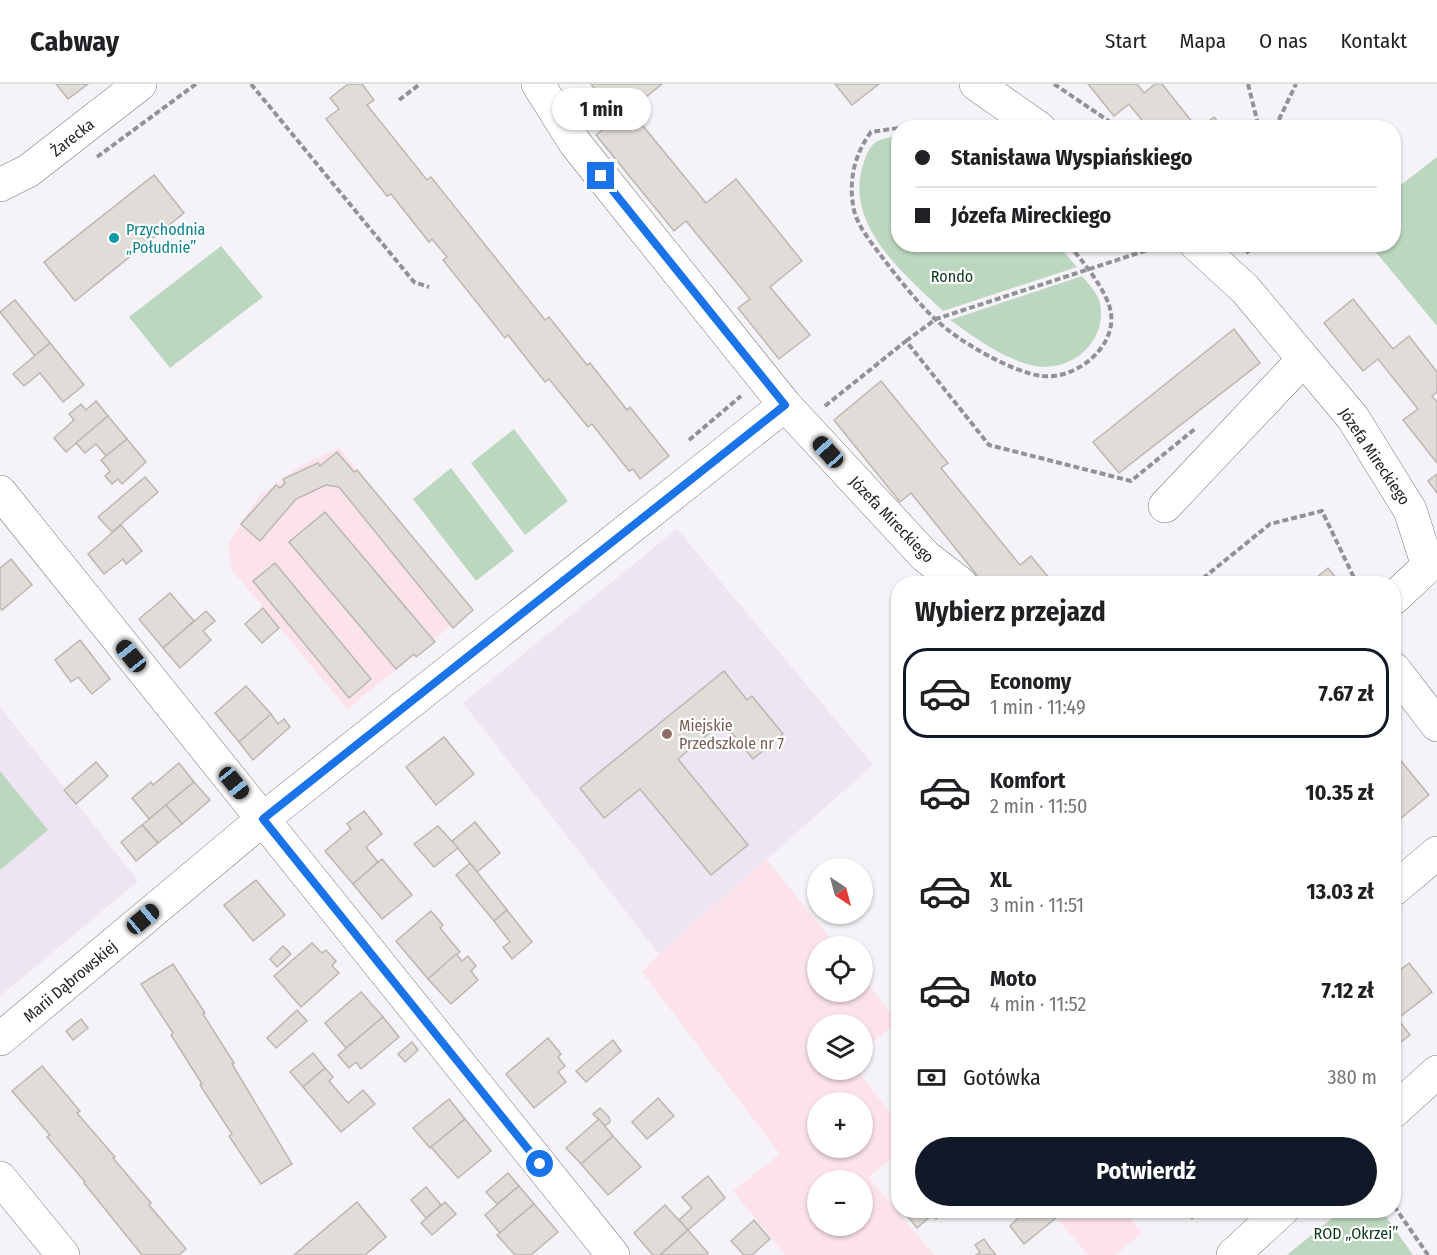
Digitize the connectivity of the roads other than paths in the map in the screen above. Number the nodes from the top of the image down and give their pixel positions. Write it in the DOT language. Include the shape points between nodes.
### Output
graph roads {
  1 [pos="140,84"];
  2 [pos="538,84"];
  3 [pos="976,84"];
  4 [pos="1028,120"];
  5 [pos="0,185"];
  6 [pos="1205,252"];
  7 [pos="1303,360"];
  8 [pos="785,405"];
  9 [pos="0,492"];
  10 [pos="1165,506"];
  11 [pos="951,576"];
  12 [pos="1401,591"];
  13 [pos="1401,678"];
  14 [pos="1437,725"];
  15 [pos="263,819"];
  16 [pos="1437,853"];
  17 [pos="1401,883"];
  18 [pos="0,1039"];
  19 [pos="1437,1072"];
  20 [pos="1401,1105"];
  21 [pos="0,1178"];
  22 [pos="1273,1218"];
  23 [pos="63,1255"];
  24 [pos="613,1255"];
  25 [pos="1233,1255"];
  1 -- 5 [label="street, Żarecka" via="28,171"];
  2 -- 8 [label="street, Józefa Mireckiego" via="575,143"];
  3 -- 4 [label="street"];
  6 -- 7 [label="street, Józefa Mireckiego" via="1245,289"];
  7 -- 10 [label="street"];
  7 -- 12 [label="street, Józefa Mireckiego" via="1353,418 1410,510 1428,566"];
  8 -- 11 [label="street, Józefa Mireckiego" via="925,556"];
  8 -- 15 [label="street, Marii Dąbrowskiej"];
  9 -- 15 [label="street"];
  13 -- 14 [label="street"];
  15 -- 18 [label="street, Marii Dąbrowskiej"];
  15 -- 24 [label="street"];
  16 -- 17 [label="street"];
  19 -- 20 [label="street"];
  21 -- 23 [label="street"];
  22 -- 25 [label="street"];
}
